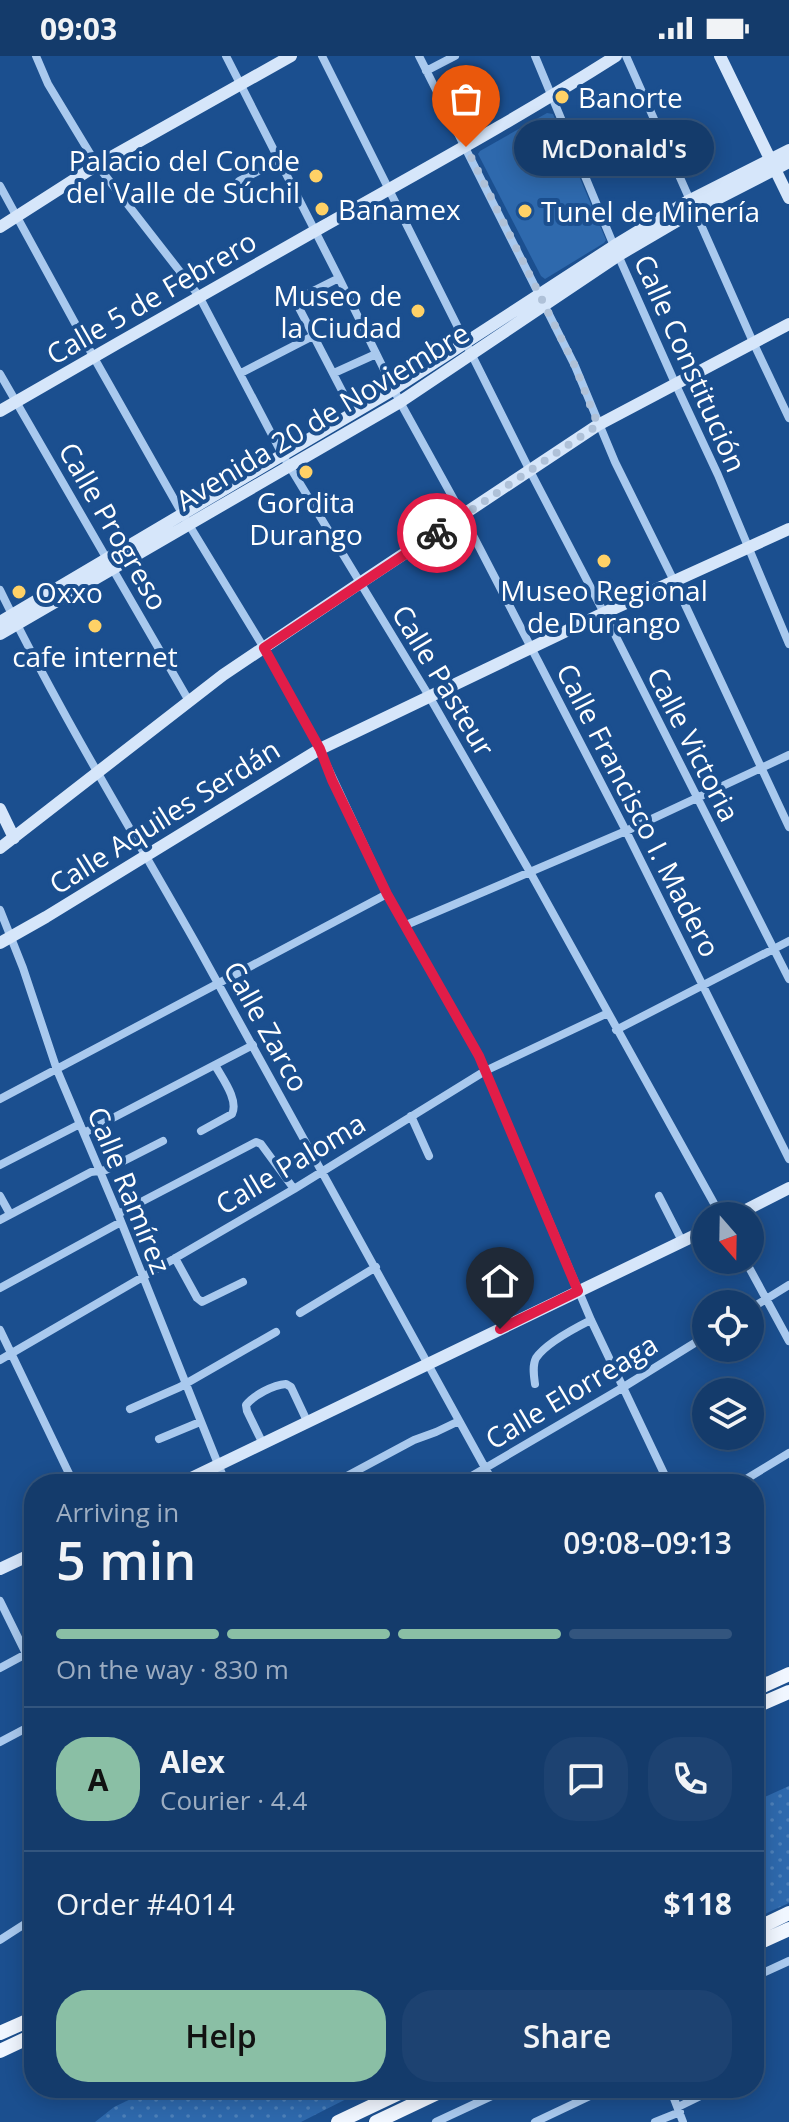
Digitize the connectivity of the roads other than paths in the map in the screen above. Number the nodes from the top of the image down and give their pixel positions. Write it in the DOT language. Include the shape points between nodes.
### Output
graph roads {
  1 [pos="226,56"];
  2 [pos="291,56"];
  3 [pos="322,56"];
  4 [pos="419,56"];
  5 [pos="455,56"];
  6 [pos="535,56"];
  7 [pos="616,56"];
  8 [pos="626,56"];
  9 [pos="720,56"];
  10 [pos="39,57"];
  11 [pos="426,71"];
  12 [pos="240,84"];
  13 [pos="551,97"];
  14 [pos="466,147"];
  15 [pos="789,150"];
  16 [pos="278,161"];
  17 [pos="789,162"];
  18 [pos="772,164"];
  19 [pos="97,165"];
  20 [pos="239,181"];
  21 [pos="0,186"];
  22 [pos="388,190"];
  23 [pos="789,198"];
  24 [pos="692,206"];
  25 [pos="17,217"];
  26 [pos="0,227"];
  27 [pos="315,231"];
  28 [pos="617,250"];
  29 [pos="339,278"];
  30 [pos="199,296"];
  31 [pos="543,300"];
  32 [pos="789,324"];
  33 [pos="313,336"];
  34 [pos="753,342"];
  35 [pos="469,349"];
  36 [pos="376,354"];
  37 [pos="93,356"];
  38 [pos="241,373"];
  39 [pos="334,373"];
  40 [pos="0,374"];
  41 [pos="675,383"];
  42 [pos="394,389"];
  43 [pos="17,402"];
  44 [pos="400,402"];
  45 [pos="0,411"];
  46 [pos="353,412"];
  47 [pos="789,418"];
  48 [pos="598,425"];
  49 [pos="285,460"];
  50 [pos="530,471"];
  51 [pos="463,516"];
  52 [pos="186,519"];
  53 [pos="789,529"];
  54 [pos="747,547"];
  55 [pos="111,564"];
  56 [pos="674,581"];
  57 [pos="360,583"];
  58 [pos="0,590"];
  59 [pos="604,613"];
  60 [pos="14,620"];
  61 [pos="0,622"];
  62 [pos="0,634"];
  63 [pos="789,644"];
  64 [pos="264,648"];
  65 [pos="532,649"];
  66 [pos="429,696"];
  67 [pos="189,701"];
  68 [pos="320,749"];
  69 [pos="789,755"];
  70 [pos="760,768"];
  71 [pos="96,772"];
  72 [pos="696,799"];
  73 [pos="0,809"];
  74 [pos="789,827"];
  75 [pos="626,831"];
  76 [pos="14,838"];
  77 [pos="0,848"];
  78 [pos="147,856"];
  79 [pos="530,872"];
  80 [pos="387,894"];
  81 [pos="0,910"];
  82 [pos="406,925"];
  83 [pos="6,940"];
  84 [pos="789,941"];
  85 [pos="773,949"];
  86 [pos="789,979"];
  87 [pos="219,984"];
  88 [pos="703,986"];
  89 [pos="608,1013"];
  90 [pos="616,1030"];
  91 [pos="253,1045"];
  92 [pos="215,1065"];
  93 [pos="57,1070"];
  94 [pos="485,1071"];
  95 [pos="0,1099"];
  96 [pos="411,1116"];
  97 [pos="82,1129"];
  98 [pos="201,1131"];
  99 [pos="163,1141"];
  100 [pos="429,1156"];
  101 [pos="789,1159"];
  102 [pos="0,1165"];
  103 [pos="99,1170"];
  104 [pos="323,1171"];
  105 [pos="292,1187"];
  106 [pos="789,1188"];
  107 [pos="0,1196"];
  108 [pos="659,1196"];
  109 [pos="713,1202"];
  110 [pos="762,1202"];
  111 [pos="10,1214"];
  112 [pos="119,1218"];
  113 [pos="0,1220"];
  114 [pos="692,1236"];
  115 [pos="682,1241"];
  116 [pos="175,1258"];
  117 [pos="376,1267"];
  118 [pos="753,1274"];
  119 [pos="143,1277"];
  120 [pos="243,1282"];
  121 [pos="789,1285"];
  122 [pos="0,1288"];
  123 [pos="578,1291"];
  124 [pos="766,1299"];
  125 [pos="300,1313"];
  126 [pos="591,1320"];
  127 [pos="0,1330"];
  128 [pos="276,1332"];
  129 [pos="789,1341"];
  130 [pos="692,1345"];
  131 [pos="12,1353"];
  132 [pos="0,1360"];
  133 [pos="428,1364"];
  134 [pos="185,1384"];
  135 [pos="535,1384"];
  136 [pos="622,1388"];
  137 [pos="130,1409"];
  138 [pos="307,1421"];
  139 [pos="459,1421"];
  140 [pos="200,1422"];
  141 [pos="159,1439"];
  142 [pos="263,1444"];
  143 [pos="789,1453"];
  144 [pos="218,1465"];
  145 [pos="485,1468"];
  146 [pos="69,1474"];
  147 [pos="200,1474"];
  148 [pos="222,1474"];
  149 [pos="351,1474"];
  150 [pos="475,1474"];
  151 [pos="488,1474"];
  152 [pos="664,1474"];
  153 [pos="754,1474"];
  154 [pos="24,1558"];
  155 [pos="0,1569"];
  156 [pos="0,1601"];
  157 [pos="24,1650"];
  158 [pos="24,1655"];
  159 [pos="0,1668"];
  160 [pos="789,1674"];
  161 [pos="764,1686"];
  162 [pos="789,1692"];
  163 [pos="764,1703"];
  164 [pos="24,1729"];
  165 [pos="0,1742"];
  166 [pos="789,1913"];
  167 [pos="24,1924"];
  168 [pos="764,1925"];
  169 [pos="789,1929"];
  170 [pos="0,1940"];
  171 [pos="764,1940"];
  172 [pos="789,1961"];
  173 [pos="764,1972"];
  174 [pos="24,2021"];
  175 [pos="2,2028"];
  176 [pos="24,2040"];
  177 [pos="0,2051"];
  178 [pos="389,2098"];
  179 [pos="427,2098"];
  180 [pos="488,2098"];
  181 [pos="586,2098"];
  182 [pos="674,2098"];
  183 [pos="699,2098"];
  184 [pos="679,2109"];
  185 [pos="338,2122"];
  186 [pos="376,2122"];
  187 [pos="436,2122"];
  188 [pos="535,2122"];
  189 [pos="655,2122"];
  190 [pos="683,2122"];
  1 -- 12 [label="street, Calle Francisco I. Madero"];
  2 -- 12 [label="street"];
  3 -- 22 [label="street, Calle Victoria"];
  4 -- 11 [label="street"];
  5 -- 11 [label="street"];
  6 -- 13 [label="street, Calle Constitución"];
  7 -- 13 [label="street, Calle 5 de Febrero"];
  8 -- 24 [label="street"];
  9 -- 18 [label="street"];
  10 -- 19 [label="street, Calle Pasteur" via="48,84"];
  11 -- 14 [label="street"];
  12 -- 16 [label="street, Calle Francisco I. Madero"];
  12 -- 19 [label="street"];
  13 -- 14 [label="street, Calle 5 de Febrero"];
  13 -- 28 [label="street, Calle Constitución"];
  14 -- 22 [label="street, Calle 5 de Febrero"];
  14 -- 31 [label="street"];
  15 -- 18 [label="street, Avenida 20 de Noviembre"];
  16 -- 20 [label="street"];
  16 -- 27 [label="street, Calle Francisco I. Madero"];
  17 -- 18 [label="street, Avenida 20 de Noviembre"];
  18 -- 23 [label="street"];
  18 -- 24 [label="street, Avenida 20 de Noviembre"];
  19 -- 25 [label="street"];
  19 -- 30 [label="street, Calle Pasteur"];
  21 -- 25 [label="street"];
  22 -- 27 [label="street, Calle 5 de Febrero"];
  22 -- 35 [label="street, Calle Victoria"];
  24 -- 28 [label="street, Avenida 20 de Noviembre"];
  24 -- 34 [label="street"];
  25 -- 26 [label="street"];
  25 -- 37 [label="street"];
  27 -- 29 [label="street, Calle Francisco I. Madero"];
  27 -- 30 [label="street, Calle 5 de Febrero"];
  28 -- 31 [label="street, Avenida 20 de Noviembre"];
  28 -- 41 [label="street, Calle Constitución"];
  29 -- 33 [label="street" via="299,299"];
  29 -- 36 [label="street, Calle Francisco I. Madero"];
  30 -- 37 [label="street, Calle 5 de Febrero"];
  30 -- 38 [label="street, Calle Pasteur"];
  31 -- 35 [label="street, Avenida 20 de Noviembre"];
  31 -- 48 [label="street"];
  32 -- 34 [label="street"];
  33 -- 38 [label="street"];
  33 -- 39 [label="street"];
  34 -- 41 [label="street"];
  34 -- 47 [label="street"];
  35 -- 42 [label="street, Avenida 20 de Noviembre"];
  35 -- 44 [label="street, Avenida 20 de Noviembre"];
  35 -- 50 [label="street, Calle Victoria"];
  36 -- 39 [label="street"];
  36 -- 42 [label="street, Calle Francisco I. Madero"];
  37 -- 43 [label="street, Calle 5 de Febrero"];
  37 -- 52 [label="street"];
  38 -- 49 [label="street, Calle Pasteur"];
  39 -- 46 [label="street"];
  40 -- 43 [label="street, Calle Progreso"];
  41 -- 48 [label="street"];
  41 -- 54 [label="street, Calle Constitución"];
  42 -- 44 [label="street, Calle Francisco I. Madero"];
  42 -- 46 [label="street, Avenida 20 de Noviembre"];
  43 -- 45 [label="street, Calle 5 de Febrero"];
  43 -- 55 [label="street, Calle Progreso"];
  44 -- 49 [label="street, Avenida 20 de Noviembre"];
  44 -- 51 [label="street, Calle Francisco I. Madero"];
  46 -- 49 [label="street, Avenida 20 de Noviembre"];
  48 -- 50 [label="street"];
  48 -- 56 [label="street"];
  49 -- 52 [label="street, Avenida 20 de Noviembre"];
  49 -- 57 [label="street, Calle Pasteur"];
  50 -- 51 [label="street"];
  50 -- 59 [label="street, Calle Victoria"];
  51 -- 57 [label="street"];
  51 -- 65 [label="street, Calle Francisco I. Madero"];
  52 -- 55 [label="street, Avenida 20 de Noviembre"];
  52 -- 64 [label="street"];
  53 -- 54 [label="street, Calle Aquiles Serdán"];
  54 -- 56 [label="street, Calle Aquiles Serdán"];
  54 -- 63 [label="street, Calle Constitución"];
  55 -- 60 [label="street, Avenida 20 de Noviembre"];
  55 -- 67 [label="street, Calle Progreso"];
  56 -- 59 [label="street, Calle Aquiles Serdán"];
  56 -- 70 [label="street"];
  57 -- 64 [label="street"];
  57 -- 66 [label="street, Calle Pasteur"];
  58 -- 60 [label="street, Calle Zarco"];
  59 -- 65 [label="street, Calle Aquiles Serdán"];
  59 -- 72 [label="street, Calle Victoria"];
  60 -- 61 [label="street, Avenida 20 de Noviembre"];
  60 -- 62 [label="street, Avenida 20 de Noviembre"];
  60 -- 71 [label="street, Calle Zarco"];
  64 -- 67 [label="street"];
  64 -- 68 [label="street"];
  65 -- 66 [label="street, Calle Aquiles Serdán"];
  65 -- 75 [label="street, Calle Francisco I. Madero"];
  66 -- 68 [label="street, Calle Aquiles Serdán"];
  66 -- 79 [label="street, Calle Pasteur"];
  67 -- 71 [label="street"];
  68 -- 78 [label="street, Calle Aquiles Serdán"];
  68 -- 80 [label="street"];
  69 -- 70 [label="street"];
  70 -- 72 [label="street"];
  70 -- 74 [label="street"];
  71 -- 76 [label="street"];
  71 -- 78 [label="street, Calle Zarco"];
  72 -- 75 [label="street"];
  72 -- 85 [label="street, Calle Victoria"];
  73 -- 76 [label="street"];
  75 -- 79 [label="street"];
  75 -- 88 [label="street, Calle Francisco I. Madero"];
  76 -- 77 [label="street"];
  78 -- 83 [label="street, Calle Aquiles Serdán"];
  78 -- 87 [label="street, Calle Zarco"];
  79 -- 82 [label="street"];
  79 -- 89 [label="street, Calle Pasteur"];
  80 -- 82 [label="street"];
  80 -- 87 [label="street"];
  81 -- 83 [label="street, Calle Ramírez"];
  82 -- 94 [label="street"];
  83 -- 93 [label="street, Calle Ramírez"];
  84 -- 85 [label="street"];
  85 -- 86 [label="street, Calle Victoria"];
  85 -- 88 [label="street"];
  87 -- 91 [label="street, Calle Zarco"];
  87 -- 93 [label="street"];
  88 -- 90 [label="street"];
  88 -- 101 [label="street, Calle Francisco I. Madero"];
  89 -- 90 [label="street, Calle Pasteur"];
  89 -- 94 [label="street, Calle Paloma"];
  90 -- 109 [label="street, Calle Pasteur"];
  91 -- 92 [label="street"];
  91 -- 104 [label="street, Calle Zarco"];
  92 -- 97 [label="street"];
  92 -- 98 [label="street" via="235,1111"];
  93 -- 95 [label="street"];
  93 -- 97 [label="street, Calle Ramírez"];
  94 -- 96 [label="street, Calle Paloma"];
  94 -- 123 [label="street"];
  96 -- 100 [label="street"];
  96 -- 104 [label="street, Calle Paloma"];
  97 -- 102 [label="street"];
  97 -- 103 [label="street, Calle Ramírez"];
  99 -- 103 [label="street"];
  103 -- 111 [label="street"];
  103 -- 112 [label="street, Calle Ramírez"];
  104 -- 105 [label="street, Calle Paloma"];
  104 -- 117 [label="street, Calle Zarco"];
  105 -- 112 [label="street" via="259,1142"];
  105 -- 116 [label="street, Calle Paloma"];
  106 -- 110 [label="street"];
  107 -- 111 [label="street"];
  108 -- 115 [label="street"];
  111 -- 113 [label="street"];
  112 -- 119 [label="street, Calle Ramírez"];
  112 -- 122 [label="street"];
  114 -- 115 [label="street"];
  115 -- 123 [label="street"];
  116 -- 119 [label="street, Calle Paloma"];
  116 -- 120 [label="street" via="202,1302"];
  117 -- 125 [label="street"];
  117 -- 133 [label="street, Calle Zarco"];
  118 -- 124 [label="street"];
  119 -- 131 [label="street, Calle Paloma"];
  119 -- 134 [label="street, Calle Ramírez"];
  121 -- 124 [label="street"];
  123 -- 126 [label="street"];
  123 -- 133 [label="street"];
  124 -- 129 [label="street"];
  126 -- 135 [label="street" via="536,1358"];
  126 -- 136 [label="street"];
  127 -- 131 [label="street"];
  128 -- 134 [label="street"];
  130 -- 136 [label="street, Calle Elorreaga"];
  131 -- 132 [label="street, Calle Paloma"];
  131 -- 146 [label="street"];
  133 -- 138 [label="street"];
  133 -- 139 [label="street, Calle Zarco"];
  134 -- 137 [label="street"];
  134 -- 140 [label="street, Calle Ramírez"];
  136 -- 145 [label="street, Calle Elorreaga"];
  136 -- 152 [label="street"];
  138 -- 142 [label="street"];
  138 -- 142 [label="street" via="291,1387 279,1384 246,1405"];
  139 -- 145 [label="street, Calle Zarco"];
  139 -- 149 [label="street"];
  140 -- 141 [label="street"];
  140 -- 144 [label="street, Calle Ramírez"];
  142 -- 144 [label="street"];
  143 -- 153 [label="street"];
  144 -- 147 [label="street"];
  144 -- 148 [label="street, Calle Ramírez"];
  145 -- 150 [label="street, Calle Elorreaga"];
  145 -- 151 [label="street, Calle Zarco"];
  154 -- 155 [label="street"];
  156 -- 157 [label="street"];
  158 -- 159 [label="street"];
  160 -- 161 [label="main road"];
  162 -- 163 [label="main road"];
  164 -- 165 [label="street"];
  166 -- 168 [label="main road"];
  167 -- 170 [label="street"];
  169 -- 171 [label="main road"];
  172 -- 173 [label="street"];
  174 -- 175 [label="main road"];
  176 -- 177 [label="main road"];
  178 -- 185 [label="main road"];
  179 -- 186 [label="main road"];
  180 -- 187 [label="street"];
  181 -- 188 [label="street"];
  182 -- 184 [label="street"];
  183 -- 184 [label="street"];
  184 -- 189 [label="street"];
  184 -- 190 [label="street"];
}
